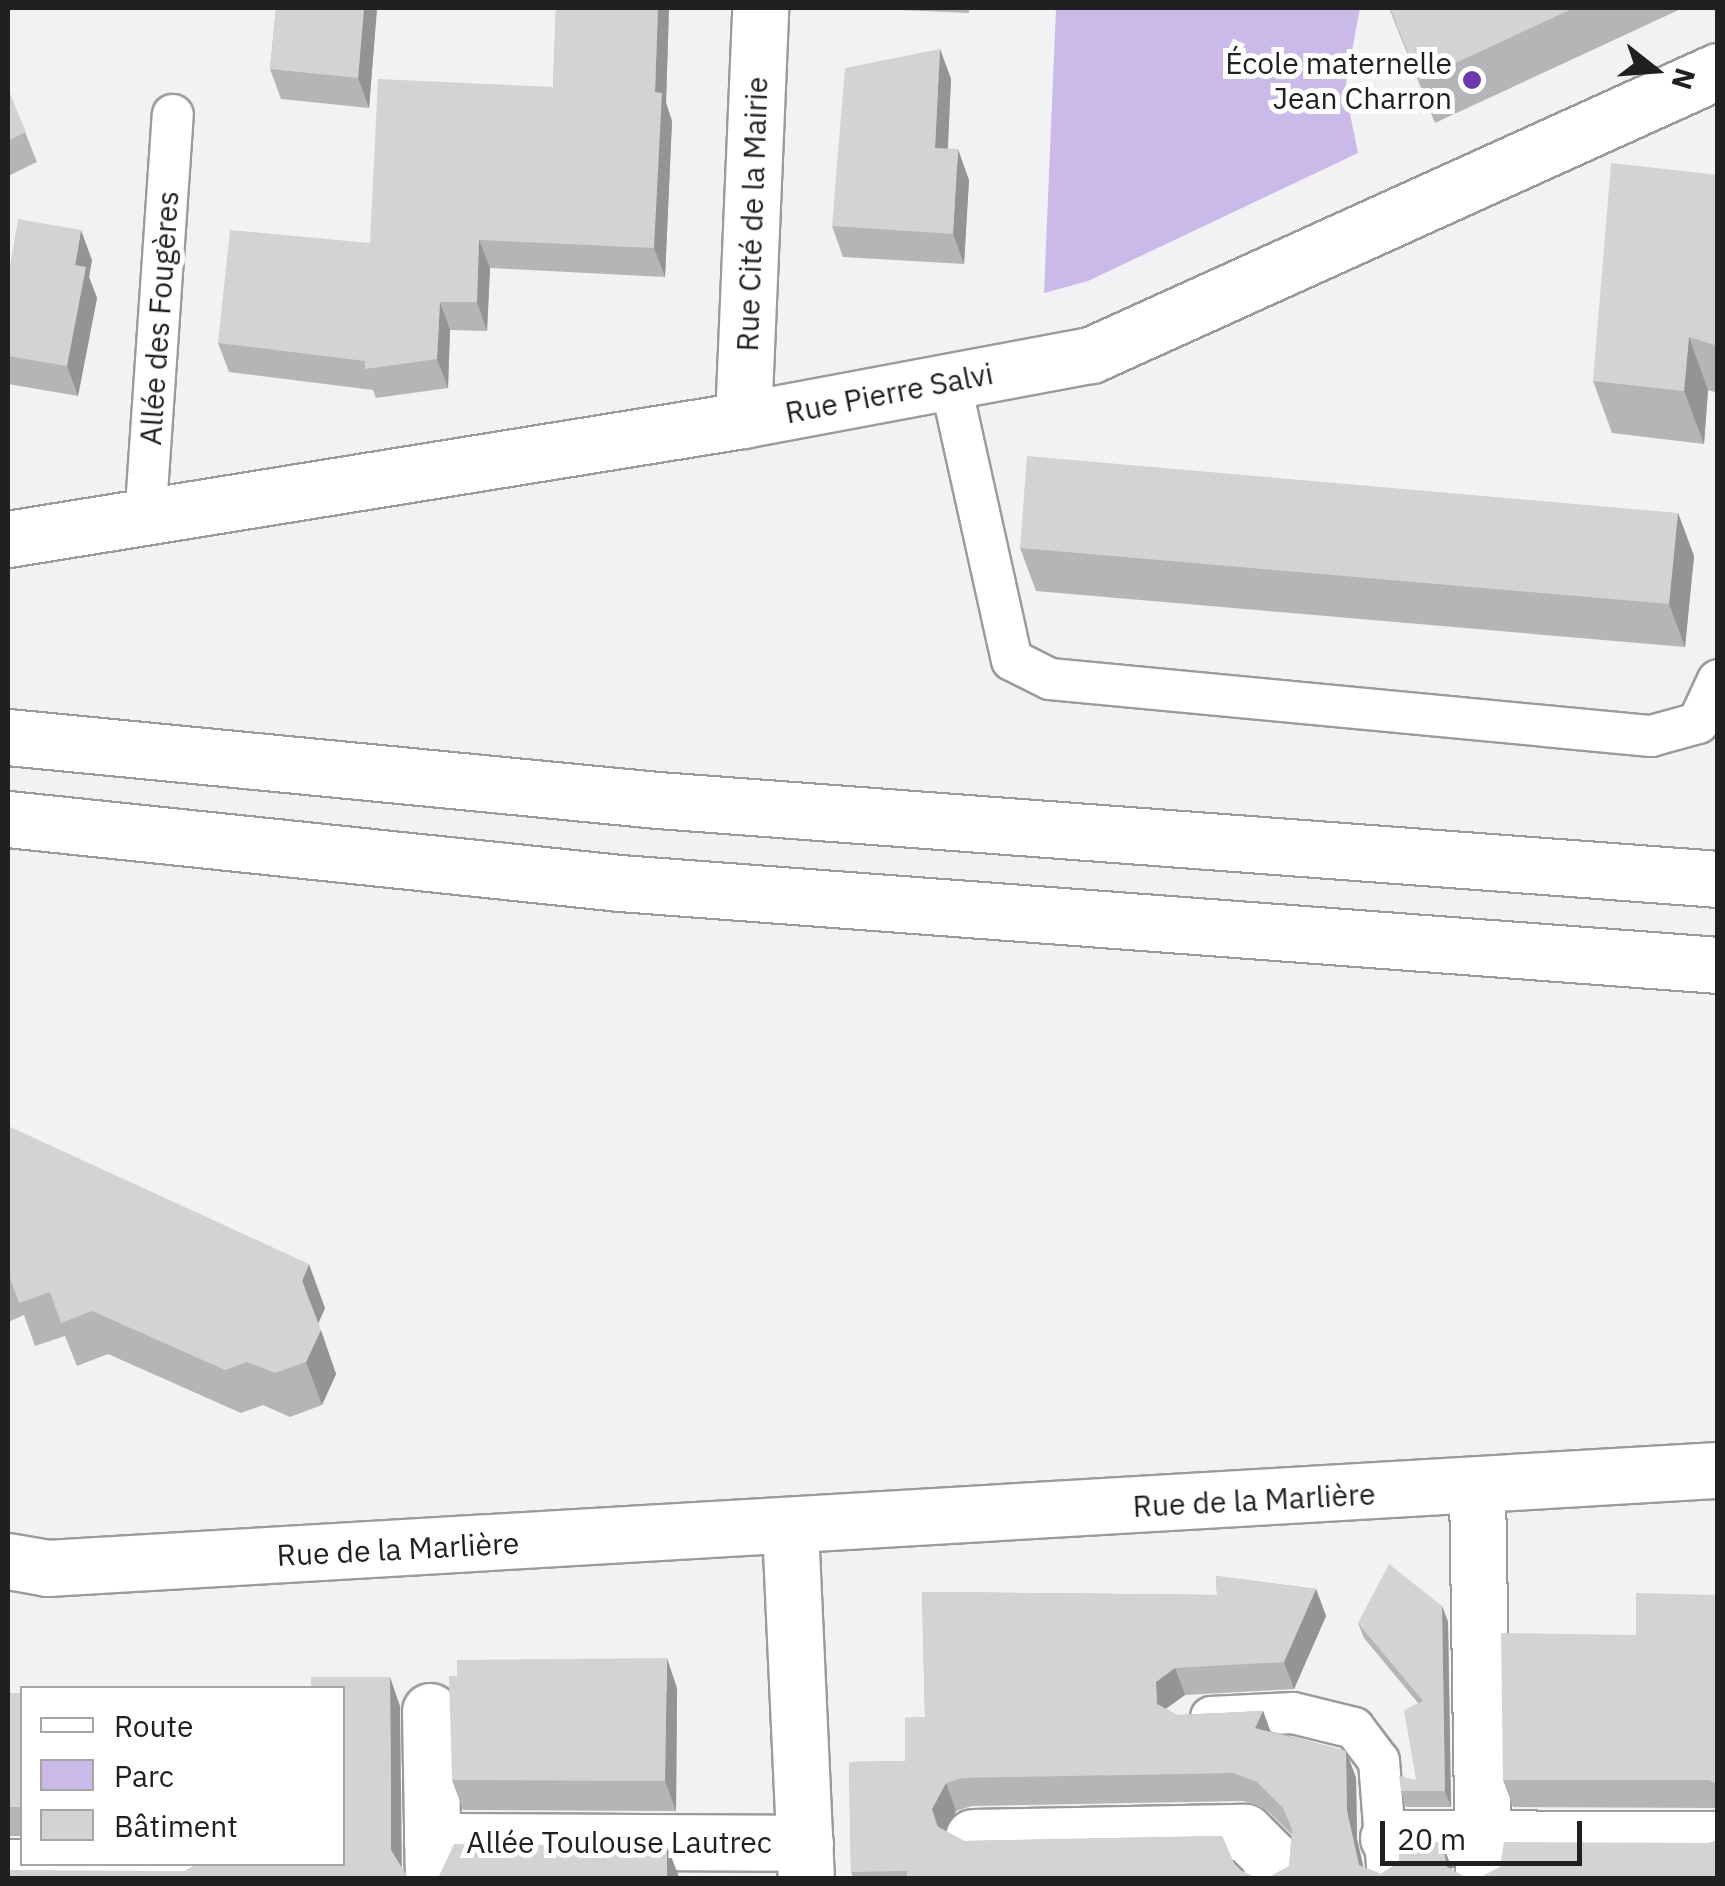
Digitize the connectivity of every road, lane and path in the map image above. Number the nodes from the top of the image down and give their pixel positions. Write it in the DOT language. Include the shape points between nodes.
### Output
graph roads {
  1 [pos="760,8"];
  2 [pos="1714,80"];
  3 [pos="172,115"];
  4 [pos="950,382"];
  5 [pos="742,420"];
  6 [pos="146,522"];
  7 [pos="8,540"];
  8 [pos="1718,680"];
  9 [pos="8,736"];
  10 [pos="8,819"];
  11 [pos="1718,879"];
  12 [pos="1718,964"];
  13 [pos="1718,1470"];
  14 [pos="1477,1487"];
  15 [pos="790,1528"];
  16 [pos="8,1561"];
  17 [pos="430,1711"];
  18 [pos="1187,1718"];
  19 [pos="973,1837"];
  20 [pos="1718,1840"];
  21 [pos="1482,1857"];
  22 [pos="1388,1858"];
  23 [pos="433,1860"];
  24 [pos="805,1861"];
  25 [pos="8,1867"];
  26 [pos="194,1868"];
  27 [pos="1272,1878"];
  1 -- 5 [label="main road, Rue Cité de la Mairie"];
  2 -- 4 [label="main road, Rue Pierre Salvi" via="1091,355"];
  3 -- 6 [label="lane, Allée des Fougères"];
  4 -- 5 [label="main road, Rue Pierre Salvi"];
  4 -- 8 [label="lane" via="1012,660 1050,679 1650,736 1698,722"];
  5 -- 6 [label="main road, Rue Pierre Salvi"];
  6 -- 7 [label="main road, Rue Pierre Salvi"];
  9 -- 11 [label="main road" via="658,800"];
  10 -- 12 [label="main road" via="620,883"];
  13 -- 14 [label="main road, Rue de la Marlière"];
  14 -- 15 [label="main road, Rue de la Marlière"];
  14 -- 21 [label="main road"];
  15 -- 16 [label="main road, Rue de la Marlière" via="47,1568"];
  15 -- 24 [label="main road"];
  17 -- 23 [label="main road"];
  18 -- 22 [label="lane" via="1293,1713 1354,1728 1379,1761"];
  19 -- 27 [label="main road" via="1245,1832 1271,1858"];
  20 -- 21 [label="main road"];
  21 -- 22 [label="main road"];
  23 -- 24 [label="main road, Allée Toulouse Lautrec"];
  25 -- 26 [label="main road"];
}
